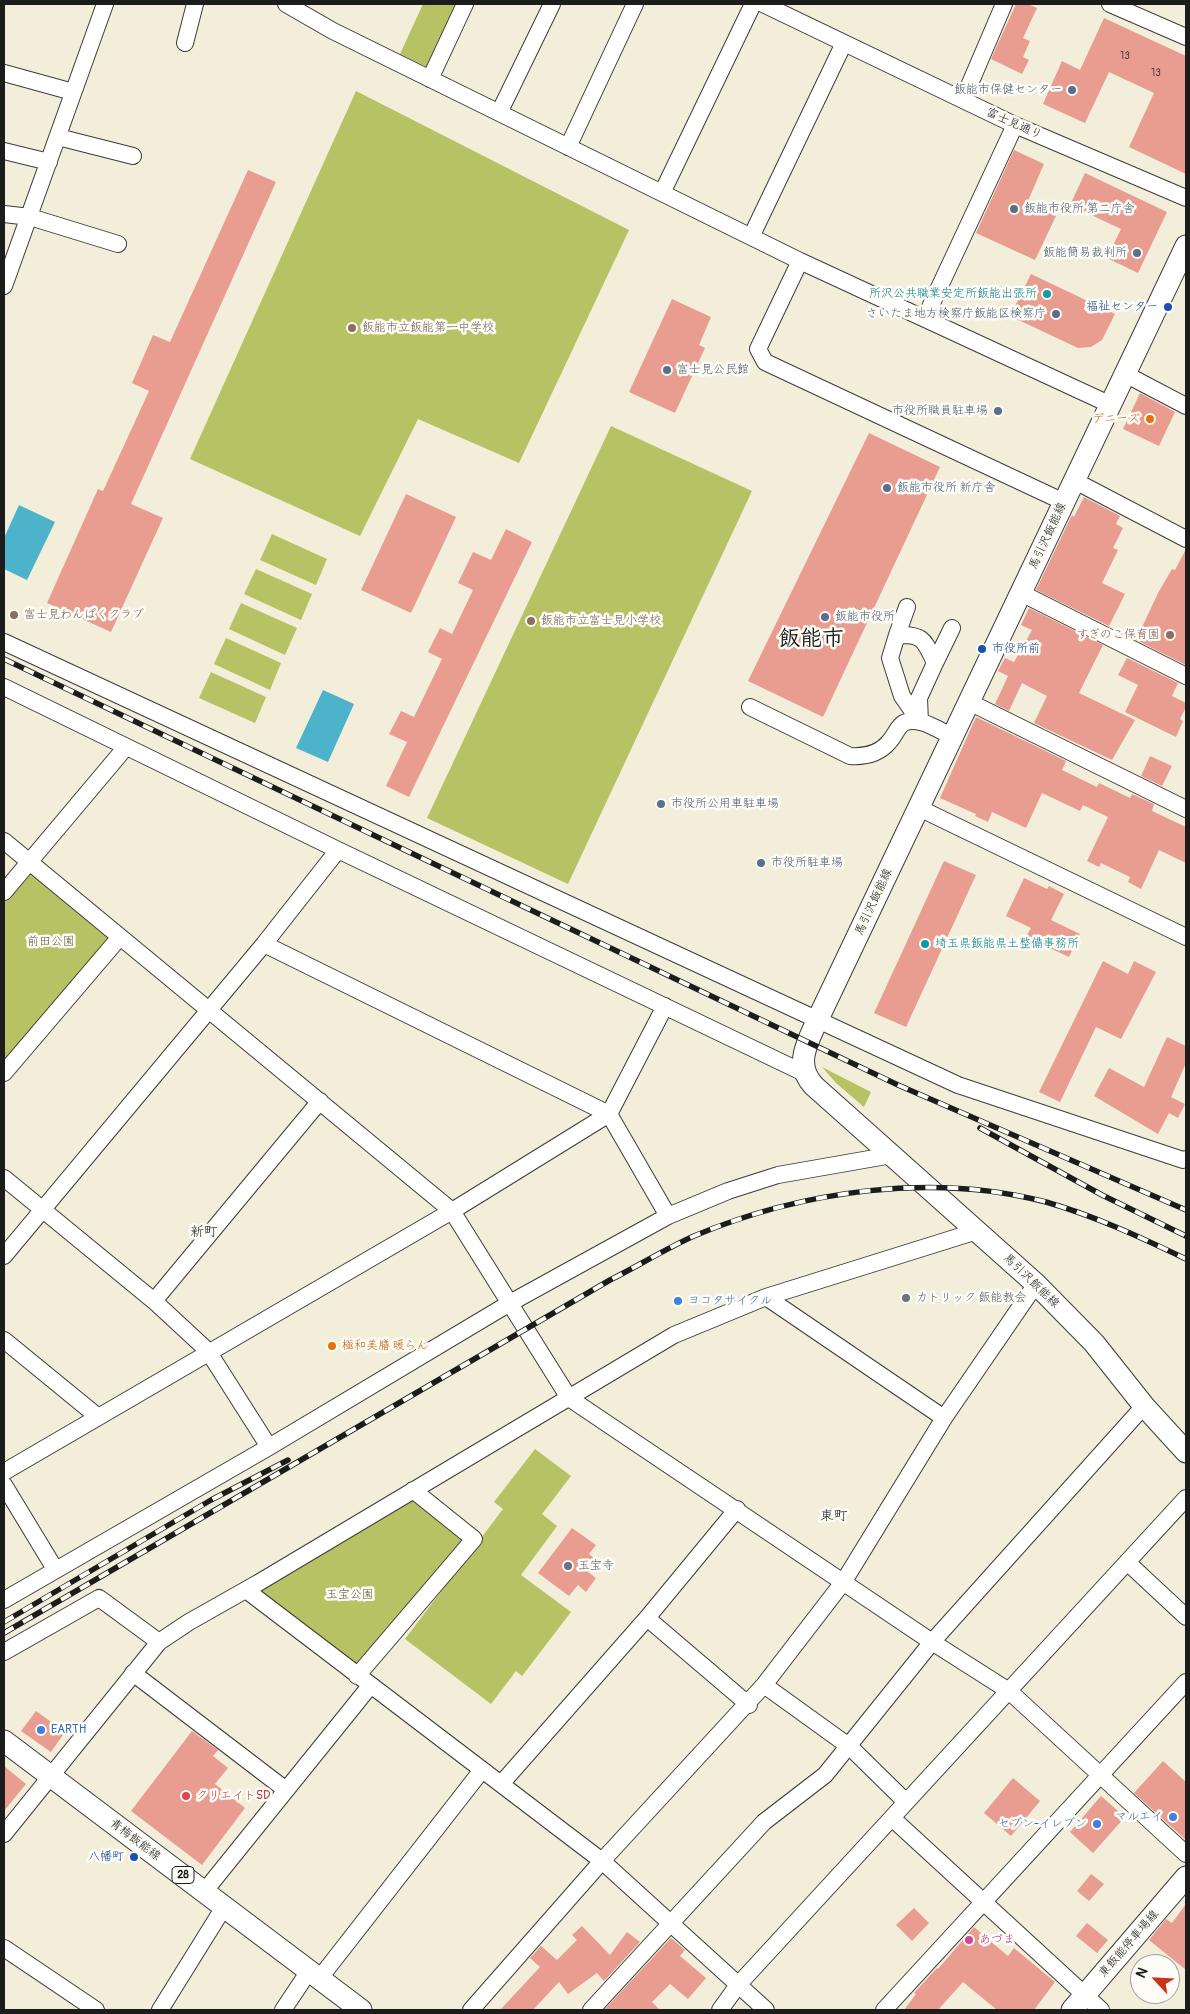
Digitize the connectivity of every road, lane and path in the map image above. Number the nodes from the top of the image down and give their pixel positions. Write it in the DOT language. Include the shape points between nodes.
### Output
graph roads {
  1 [pos="105,4"];
  2 [pos="195,4"];
  3 [pos="286,4"];
  4 [pos="465,4"];
  5 [pos="552,4"];
  6 [pos="635,4"];
  7 [pos="753,4"];
  8 [pos="763,4"];
  9 [pos="1004,4"];
  10 [pos="1110,4"];
  11 [pos="1186,37"];
  12 [pos="185,43"];
  13 [pos="844,43"];
  14 [pos="4,73"];
  15 [pos="430,79"];
  16 [pos="74,92"];
  17 [pos="963,100"];
  18 [pos="499,113"];
  19 [pos="1015,125"];
  20 [pos="58,137"];
  21 [pos="568,147"];
  22 [pos="4,151"];
  23 [pos="132,156"];
  24 [pos="49,162"];
  25 [pos="662,193"];
  26 [pos="1186,198"];
  27 [pos="4,214"];
  28 [pos="30,217"];
  29 [pos="751,237"];
  30 [pos="118,244"];
  31 [pos="1186,246"];
  32 [pos="800,261"];
  33 [pos="1182,268"];
  34 [pos="4,286"];
  35 [pos="925,318"];
  36 [pos="1126,374"];
  37 [pos="1111,405"];
  38 [pos="1186,406"];
  39 [pos="1075,481"];
  40 [pos="1064,502"];
  41 [pos="1186,539"];
  42 [pos="1021,593"];
  43 [pos="907,607"];
  44 [pos="952,628"];
  45 [pos="897,635"];
  46 [pos="4,642"];
  47 [pos="935,663"];
  48 [pos="1186,676"];
  49 [pos="4,687"];
  50 [pos="969,702"];
  51 [pos="750,707"];
  52 [pos="920,722"];
  53 [pos="953,737"];
  54 [pos="126,747"];
  55 [pos="919,808"];
  56 [pos="1186,809"];
  57 [pos="4,841"];
  58 [pos="338,850"];
  59 [pos="29,862"];
  60 [pos="4,892"];
  61 [pos="120,937"];
  62 [pos="1186,937"];
  63 [pos="264,944"];
  64 [pos="665,1006"];
  65 [pos="209,1010"];
  66 [pos="818,1021"];
  67 [pos="4,1073"];
  68 [pos="804,1073"];
  69 [pos="320,1101"];
  70 [pos="609,1114"];
  71 [pos="892,1155"];
  72 [pos="1186,1158"];
  73 [pos="4,1178"];
  74 [pos="43,1210"];
  75 [pos="452,1211"];
  76 [pos="668,1216"];
  77 [pos="978,1231"];
  78 [pos="4,1256"];
  79 [pos="1036,1284"];
  80 [pos="766,1297"];
  81 [pos="154,1301"];
  82 [pos="510,1303"];
  83 [pos="4,1340"];
  84 [pos="208,1351"];
  85 [pos="569,1398"];
  86 [pos="1144,1406"];
  87 [pos="97,1416"];
  88 [pos="944,1418"];
  89 [pos="269,1447"];
  90 [pos="1186,1452"];
  91 [pos="4,1472"];
  92 [pos="4,1485"];
  93 [pos="413,1490"];
  94 [pos="1186,1498"];
  95 [pos="737,1510"];
  96 [pos="1127,1562"];
  97 [pos="55,1569"];
  98 [pos="844,1581"];
  99 [pos="246,1590"];
  100 [pos="4,1600"];
  101 [pos="1186,1617"];
  102 [pos="647,1618"];
  103 [pos="159,1642"];
  104 [pos="932,1642"];
  105 [pos="4,1652"];
  106 [pos="133,1673"];
  107 [pos="364,1681"];
  108 [pos="1186,1682"];
  109 [pos="764,1685"];
  110 [pos="1009,1691"];
  111 [pos="749,1705"];
  112 [pos="4,1741"];
  113 [pos="850,1747"];
  114 [pos="482,1770"];
  115 [pos="50,1776"];
  116 [pos="1101,1776"];
  117 [pos="501,1784"];
  118 [pos="286,1790"];
  119 [pos="906,1802"];
  120 [pos="892,1818"];
  121 [pos="4,1834"];
  122 [pos="1186,1854"];
  123 [pos="602,1861"];
  124 [pos="1186,1877"];
  125 [pos="204,1892"];
  126 [pos="984,1903"];
  127 [pos="224,1908"];
  128 [pos="671,1923"];
  129 [pos="4,1948"];
  130 [pos="314,1975"];
  131 [pos="738,1985"];
  132 [pos="1078,2003"];
  133 [pos="96,2010"];
  134 [pos="160,2010"];
  135 [pos="283,2010"];
  136 [pos="361,2010"];
  137 [pos="471,2010"];
  138 [pos="591,2010"];
  139 [pos="720,2010"];
  140 [pos="766,2010"];
  141 [pos="884,2010"];
  142 [pos="1101,2010"];
  1 -- 16 [label="street"];
  2 -- 12 [label="street"];
  3 -- 15 [label="street"];
  4 -- 15 [label="street"];
  5 -- 18 [label="street"];
  6 -- 21 [label="street"];
  7 -- 25 [label="street"];
  8 -- 13 [label="street, 富士見通り"];
  9 -- 17 [label="street"];
  10 -- 11 [label="street"];
  13 -- 17 [label="street, 富士見通り"];
  13 -- 29 [label="street"];
  14 -- 16 [label="street"];
  15 -- 18 [label="street"];
  16 -- 20 [label="street"];
  17 -- 19 [label="street, 富士見通り"];
  18 -- 21 [label="street"];
  19 -- 26 [label="street, 富士見通り"];
  19 -- 35 [label="street"];
  20 -- 23 [label="street"];
  20 -- 24 [label="street"];
  21 -- 25 [label="street"];
  22 -- 24 [label="street"];
  24 -- 28 [label="street"];
  25 -- 29 [label="street"];
  27 -- 28 [label="street"];
  28 -- 30 [label="street"];
  28 -- 34 [label="street"];
  29 -- 32 [label="street"];
  31 -- 33 [label="main road, 馬引沢飯能線"];
  32 -- 35 [label="street"];
  32 -- 40 [label="street" via="758,349 765,362"];
  33 -- 36 [label="main road, 馬引沢飯能線"];
  35 -- 37 [label="street"];
  36 -- 37 [label="main road, 馬引沢飯能線"];
  36 -- 38 [label="street"];
  37 -- 39 [label="main road, 馬引沢飯能線"];
  39 -- 40 [label="main road, 馬引沢飯能線"];
  39 -- 41 [label="street"];
  40 -- 42 [label="main road, 馬引沢飯能線"];
  42 -- 48 [label="street"];
  42 -- 50 [label="main road, 馬引沢飯能線"];
  43 -- 45 [label="street"];
  44 -- 47 [label="street"];
  45 -- 47 [label="street" via="916,634 925,641"];
  45 -- 52 [label="street" via="890,658 902,696"];
  46 -- 66 [label="street"];
  47 -- 52 [label="street" via="919,698"];
  49 -- 54 [label="street"];
  50 -- 53 [label="main road, 馬引沢飯能線"];
  50 -- 56 [label="street"];
  51 -- 52 [label="street" via="850,756 876,753 889,742 897,727 906,722"];
  52 -- 53 [label="street"];
  53 -- 55 [label="main road, 馬引沢飯能線"];
  54 -- 58 [label="street"];
  54 -- 59 [label="street"];
  55 -- 62 [label="street"];
  55 -- 66 [label="main road, 馬引沢飯能線"];
  57 -- 59 [label="street"];
  58 -- 63 [label="street"];
  58 -- 64 [label="street"];
  59 -- 60 [label="street"];
  59 -- 61 [label="street"];
  61 -- 65 [label="street"];
  61 -- 67 [label="street"];
  63 -- 65 [label="street"];
  63 -- 70 [label="street"];
  64 -- 68 [label="street"];
  64 -- 70 [label="street"];
  65 -- 69 [label="street"];
  65 -- 74 [label="street"];
  66 -- 68 [label="main road, 馬引沢飯能線" via="803,1056"];
  66 -- 72 [label="street" via="958,1085 1183,1160"];
  68 -- 71 [label="main road, 馬引沢飯能線" via="814,1086"];
  69 -- 75 [label="street"];
  69 -- 81 [label="street"];
  70 -- 75 [label="street"];
  70 -- 76 [label="street"];
  71 -- 76 [label="street" via="778,1175"];
  71 -- 77 [label="main road, 馬引沢飯能線"];
  73 -- 74 [label="street"];
  74 -- 78 [label="street"];
  74 -- 81 [label="street"];
  75 -- 82 [label="street"];
  75 -- 84 [label="street"];
  76 -- 82 [label="street"];
  77 -- 79 [label="main road, 馬引沢飯能線"];
  77 -- 80 [label="street"];
  79 -- 86 [label="main road, 馬引沢飯能線" via="1094,1343"];
  79 -- 88 [label="street"];
  80 -- 85 [label="street" via="674,1335"];
  80 -- 88 [label="street"];
  81 -- 84 [label="street"];
  82 -- 85 [label="street"];
  82 -- 89 [label="street"];
  83 -- 87 [label="street"];
  84 -- 87 [label="street"];
  84 -- 89 [label="street"];
  85 -- 93 [label="street"];
  85 -- 95 [label="street"];
  86 -- 90 [label="main road, 馬引沢飯能線"];
  86 -- 104 [label="street"];
  87 -- 91 [label="street"];
  88 -- 98 [label="street"];
  89 -- 97 [label="street"];
  92 -- 97 [label="street"];
  93 -- 99 [label="street"];
  93 -- 107 [label="street" via="474,1539"];
  94 -- 96 [label="street"];
  95 -- 98 [label="street"];
  95 -- 102 [label="street"];
  96 -- 101 [label="street"];
  96 -- 110 [label="street"];
  97 -- 100 [label="street"];
  98 -- 104 [label="street"];
  98 -- 109 [label="street"];
  99 -- 103 [label="street"];
  99 -- 107 [label="street"];
  102 -- 111 [label="street"];
  102 -- 117 [label="street"];
  103 -- 105 [label="street" via="99,1598"];
  103 -- 106 [label="street"];
  104 -- 110 [label="street"];
  104 -- 113 [label="street"];
  106 -- 115 [label="street"];
  106 -- 118 [label="street"];
  107 -- 114 [label="street"];
  107 -- 118 [label="street"];
  108 -- 116 [label="street"];
  109 -- 111 [label="street"];
  109 -- 113 [label="street"];
  110 -- 116 [label="street"];
  110 -- 119 [label="street"];
  111 -- 123 [label="street"];
  112 -- 115 [label="main road, 青梅飯能線 / 28"];
  113 -- 119 [label="street"];
  113 -- 128 [label="street" via="826,1776 764,1822"];
  114 -- 117 [label="street"];
  114 -- 130 [label="street"];
  115 -- 121 [label="street"];
  115 -- 125 [label="main road, 青梅飯能線 / 28"];
  116 -- 122 [label="street"];
  116 -- 126 [label="street"];
  117 -- 123 [label="street"];
  118 -- 125 [label="street"];
  119 -- 120 [label="street"];
  120 -- 126 [label="street"];
  120 -- 131 [label="street"];
  123 -- 128 [label="street"];
  123 -- 137 [label="street"];
  124 -- 132 [label="main road, 東飯能停車場線"];
  125 -- 127 [label="main road, 青梅飯能線 / 28"];
  126 -- 132 [label="street"];
  126 -- 141 [label="street"];
  127 -- 130 [label="main road, 青梅飯能線 / 28"];
  127 -- 134 [label="street"];
  128 -- 131 [label="street"];
  128 -- 138 [label="street"];
  129 -- 133 [label="street"];
  130 -- 135 [label="street"];
  130 -- 136 [label="main road, 青梅飯能線 / 28"];
  131 -- 139 [label="street"];
  131 -- 140 [label="street"];
  132 -- 142 [label="street"];
}
